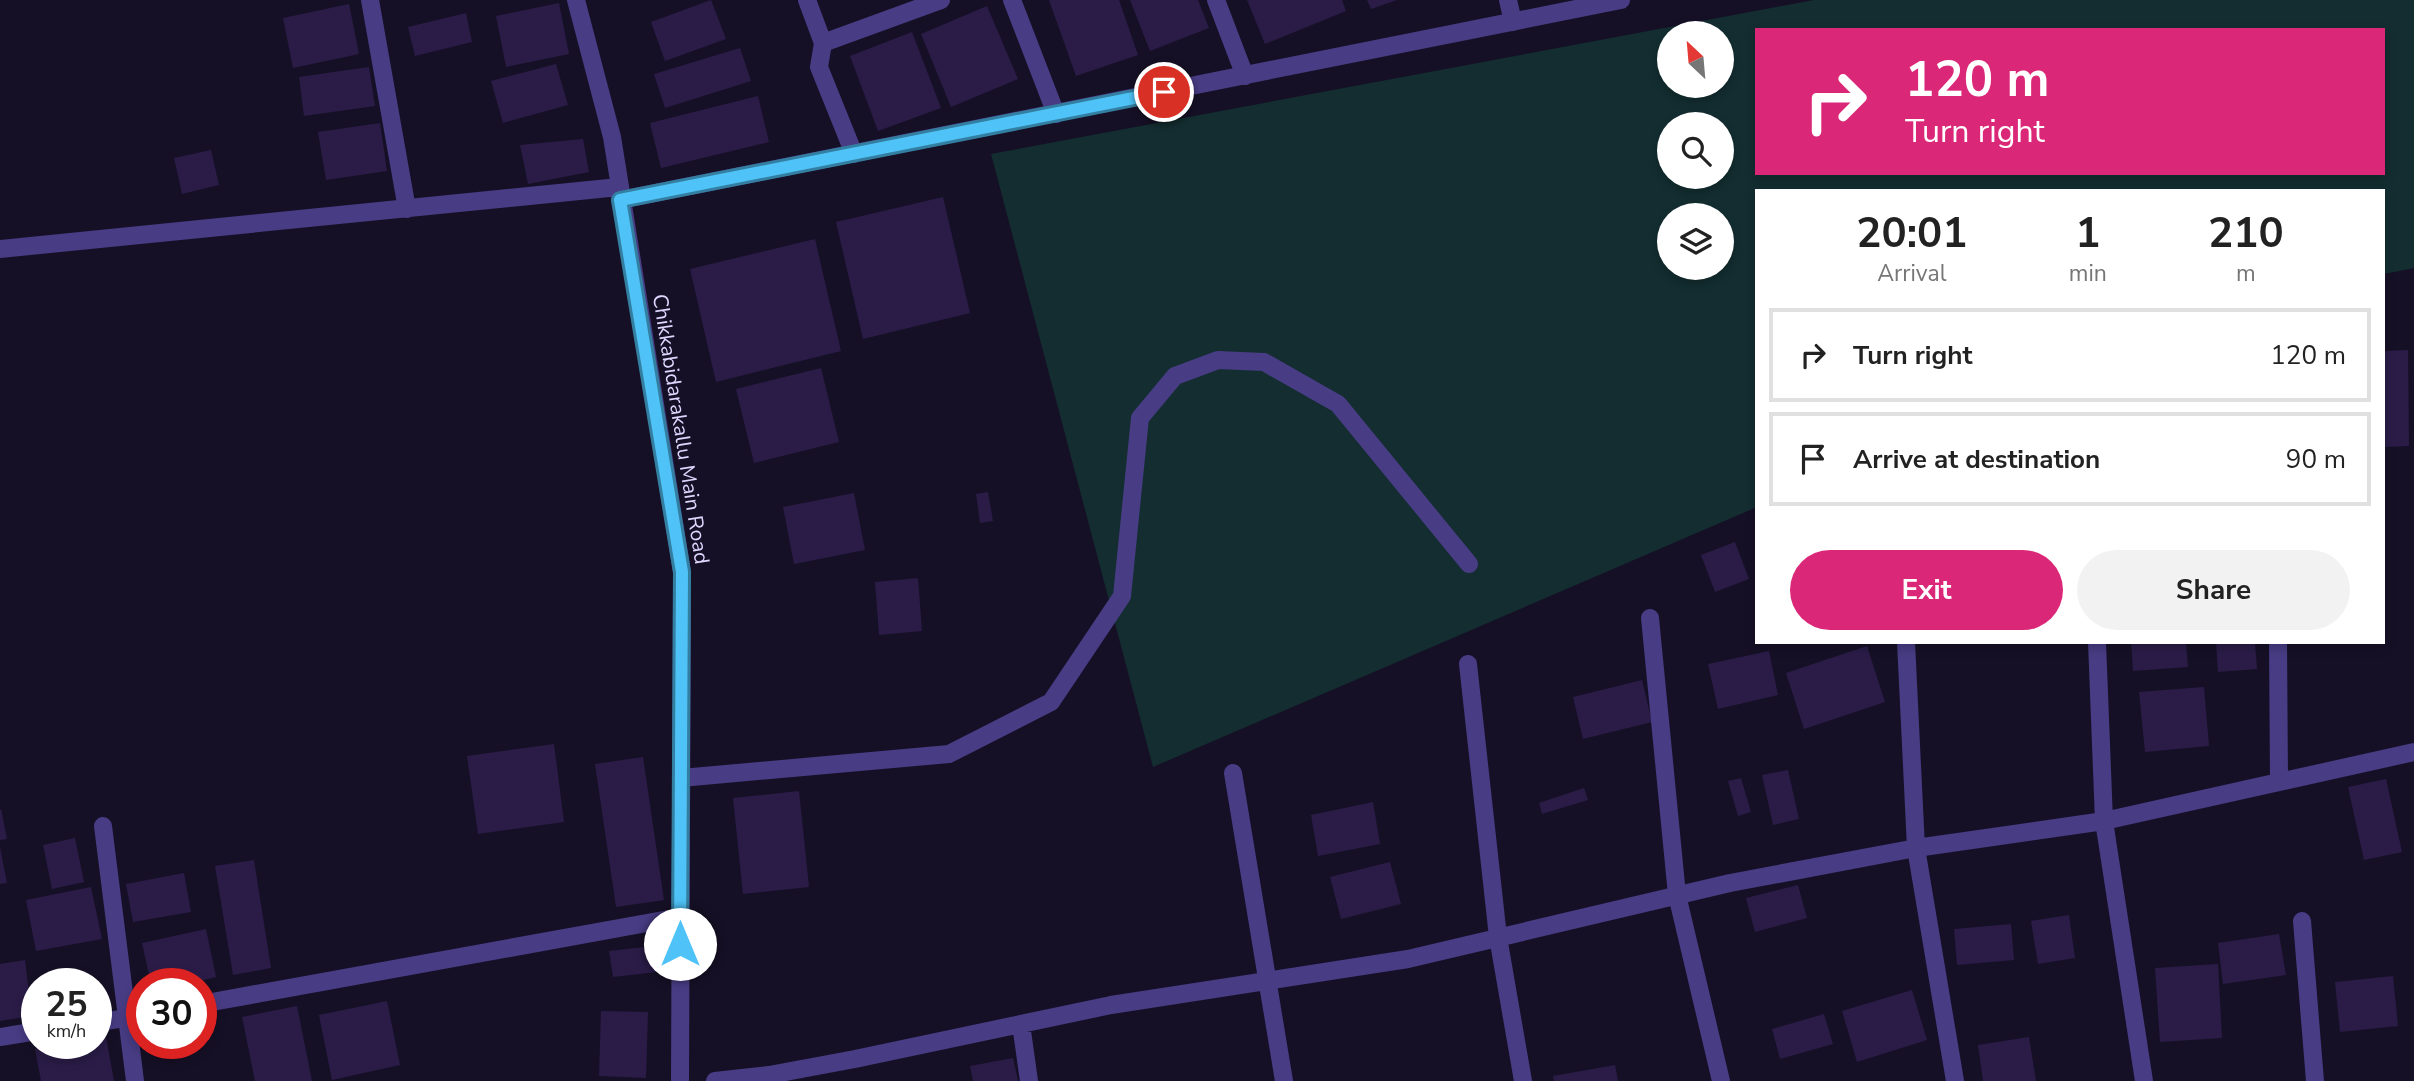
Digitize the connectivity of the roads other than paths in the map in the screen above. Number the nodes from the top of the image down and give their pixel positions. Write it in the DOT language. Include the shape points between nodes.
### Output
graph roads {
  1 [pos="370,0"];
  2 [pos="576,0"];
  3 [pos="807,0"];
  4 [pos="941,0"];
  5 [pos="1012,0"];
  6 [pos="1216,0"];
  7 [pos="1508,0"];
  8 [pos="1621,0"];
  9 [pos="1513,22"];
  10 [pos="823,43"];
  11 [pos="1245,76"];
  12 [pos="1056,114"];
  13 [pos="854,154"];
  14 [pos="620,194"];
  15 [pos="407,209"];
  16 [pos="0,249"];
  17 [pos="1469,564"];
  18 [pos="1650,618"];
  19 [pos="1906,644"];
  20 [pos="2097,644"];
  21 [pos="2278,644"];
  22 [pos="1468,664"];
  23 [pos="2414,752"];
  24 [pos="1233,773"];
  25 [pos="681,778"];
  26 [pos="2279,780"];
  27 [pos="2104,821"];
  28 [pos="103,826"];
  29 [pos="1916,848"];
  30 [pos="1677,895"];
  31 [pos="680,917"];
  32 [pos="2302,921"];
  33 [pos="1498,937"];
  34 [pos="127,968"];
  35 [pos="1266,981"];
  36 [pos="217,1001"];
  37 [pos="1021,1024"];
  38 [pos="21,1034"];
  39 [pos="0,1037"];
  40 [pos="135,1059"];
  41 [pos="135,1081"];
  42 [pos="680,1081"];
  43 [pos="715,1081"];
  44 [pos="1029,1081"];
  45 [pos="1284,1081"];
  46 [pos="1522,1081"];
  47 [pos="1721,1081"];
  48 [pos="1955,1081"];
  49 [pos="2144,1081"];
  50 [pos="2315,1081"];
  1 -- 15 [label="street"];
  2 -- 14 [label="street, Chikkabidarakallu Main Road" via="612,137"];
  3 -- 10 [label="street"];
  4 -- 10 [label="street"];
  5 -- 12 [label="street"];
  6 -- 11 [label="street"];
  7 -- 9 [label="street"];
  8 -- 9 [label="street"];
  9 -- 11 [label="street"];
  10 -- 13 [label="street" via="819,67"];
  11 -- 12 [label="street"];
  12 -- 13 [label="street"];
  13 -- 14 [label="street"];
  14 -- 15 [label="street"];
  14 -- 25 [label="street, Chikkabidarakallu Main Road" via="682,572"];
  15 -- 16 [label="street"];
  17 -- 25 [label="street" via="1338,404 1264,362 1218,360 1175,376 1140,418 1122,596 1051,702 949,754"];
  18 -- 30 [label="street"];
  19 -- 29 [label="street"];
  20 -- 27 [label="street"];
  21 -- 26 [label="street"];
  22 -- 33 [label="street"];
  23 -- 26 [label="street"];
  24 -- 35 [label="street"];
  25 -- 31 [label="street, Chikkabidarakallu Main Road"];
  26 -- 27 [label="street"];
  27 -- 29 [label="street"];
  27 -- 49 [label="street"];
  28 -- 34 [label="street"];
  29 -- 30 [label="street"];
  29 -- 48 [label="street"];
  30 -- 33 [label="street"];
  30 -- 47 [label="street"];
  31 -- 36 [label="street"];
  31 -- 42 [label="street, Chikkabidarakallu Main Road"];
  32 -- 50 [label="street"];
  33 -- 35 [label="street" via="1408,959"];
  33 -- 46 [label="street"];
  35 -- 37 [label="street"];
  35 -- 45 [label="street"];
  37 -- 43 [label="street" via="855,1059"];
  37 -- 44 [label="street"];
  38 -- 39 [label="street"];
  40 -- 41 [label="street"];
}
